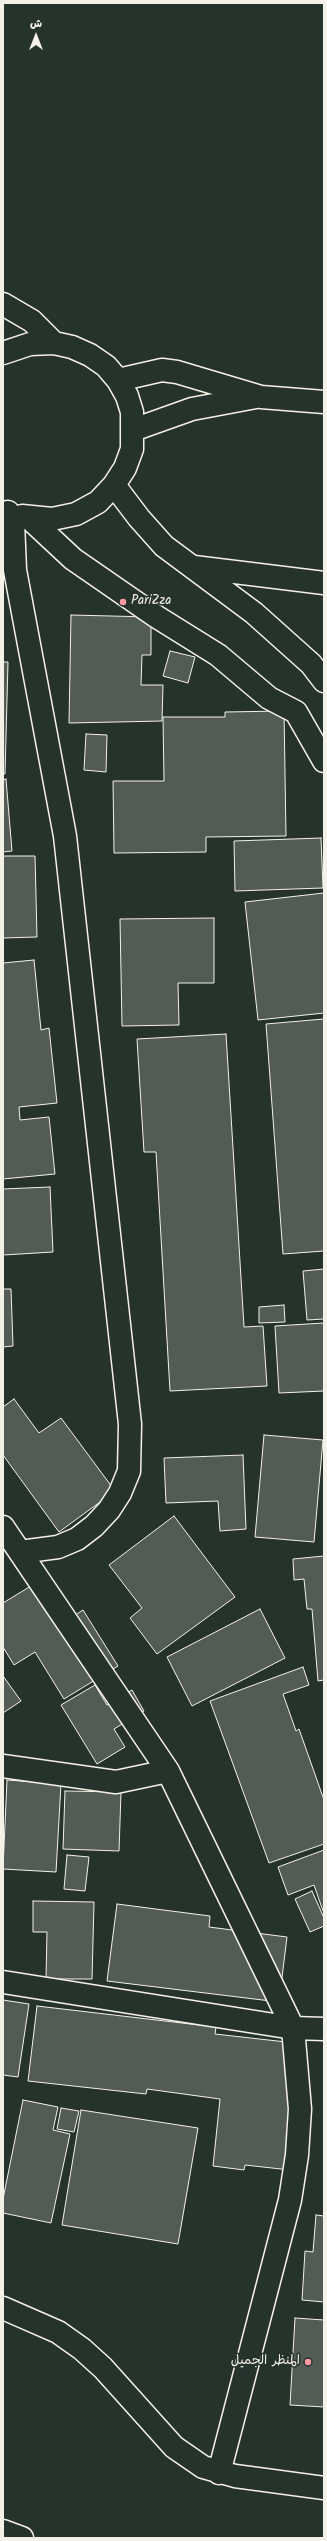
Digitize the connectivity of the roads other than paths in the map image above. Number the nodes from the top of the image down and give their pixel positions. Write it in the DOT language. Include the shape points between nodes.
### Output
graph roads {
  1 [pos="3,304"];
  2 [pos="54,343"];
  3 [pos="3,353"];
  4 [pos="118,380"];
  5 [pos="261,397"];
  6 [pos="324,402"];
  7 [pos="133,430"];
  8 [pos="114,485"];
  9 [pos="5,510"];
  10 [pos="29,518"];
  11 [pos="193,566"];
  12 [pos="324,583"];
  13 [pos="324,681"];
  14 [pos="324,761"];
  15 [pos="3,1527"];
  16 [pos="20,1552"];
  17 [pos="3,1766"];
  18 [pos="168,1771"];
  19 [pos="3,1982"];
  20 [pos="293,2028"];
  21 [pos="324,2029"];
  22 [pos="3,2308"];
  23 [pos="219,2473"];
  24 [pos="324,2488"];
  25 [pos="3,2531"];
  26 [pos="22,2538"];
  1 -- 2 [label="main road" via="32,321"];
  2 -- 3 [label="main road" via="30,344"];
  2 -- 4 [label="main road" via="90,355 106,366"];
  4 -- 5 [label="main road" via="162,370 177,372"];
  4 -- 7 [label="main road" via="130,407"];
  5 -- 6 [label="main road"];
  5 -- 7 [label="main road" via="198,407"];
  7 -- 8 [label="main road" via="132,450 125,468"];
  8 -- 10 [label="main road" via="98,502 76,514 52,519"];
  8 -- 11 [label="main road" via="151,532"];
  9 -- 10 [label="main road"];
  9 -- 16 [label="main road" via="14,522 14,570 65,836 130,1424 129,1471 120,1493 109,1510 94,1526 58,1547"];
  10 -- 14 [label="main road" via="73,559 218,655 269,698 296,712"];
  11 -- 12 [label="main road"];
  11 -- 13 [label="main road" via="254,613 311,664"];
  15 -- 16 [label="main road"];
  16 -- 18 [label="main road"];
  17 -- 18 [label="main road" via="116,1782"];
  18 -- 20 [label="main road"];
  19 -- 20 [label="main road"];
  20 -- 21 [label="main road"];
  20 -- 23 [label="main road" via="300,2110 290,2200"];
  22 -- 23 [label="main road" via="58,2332 82,2349 103,2368 174,2447 203,2467"];
  23 -- 24 [label="main road"];
  25 -- 26 [label="main road"];
}
